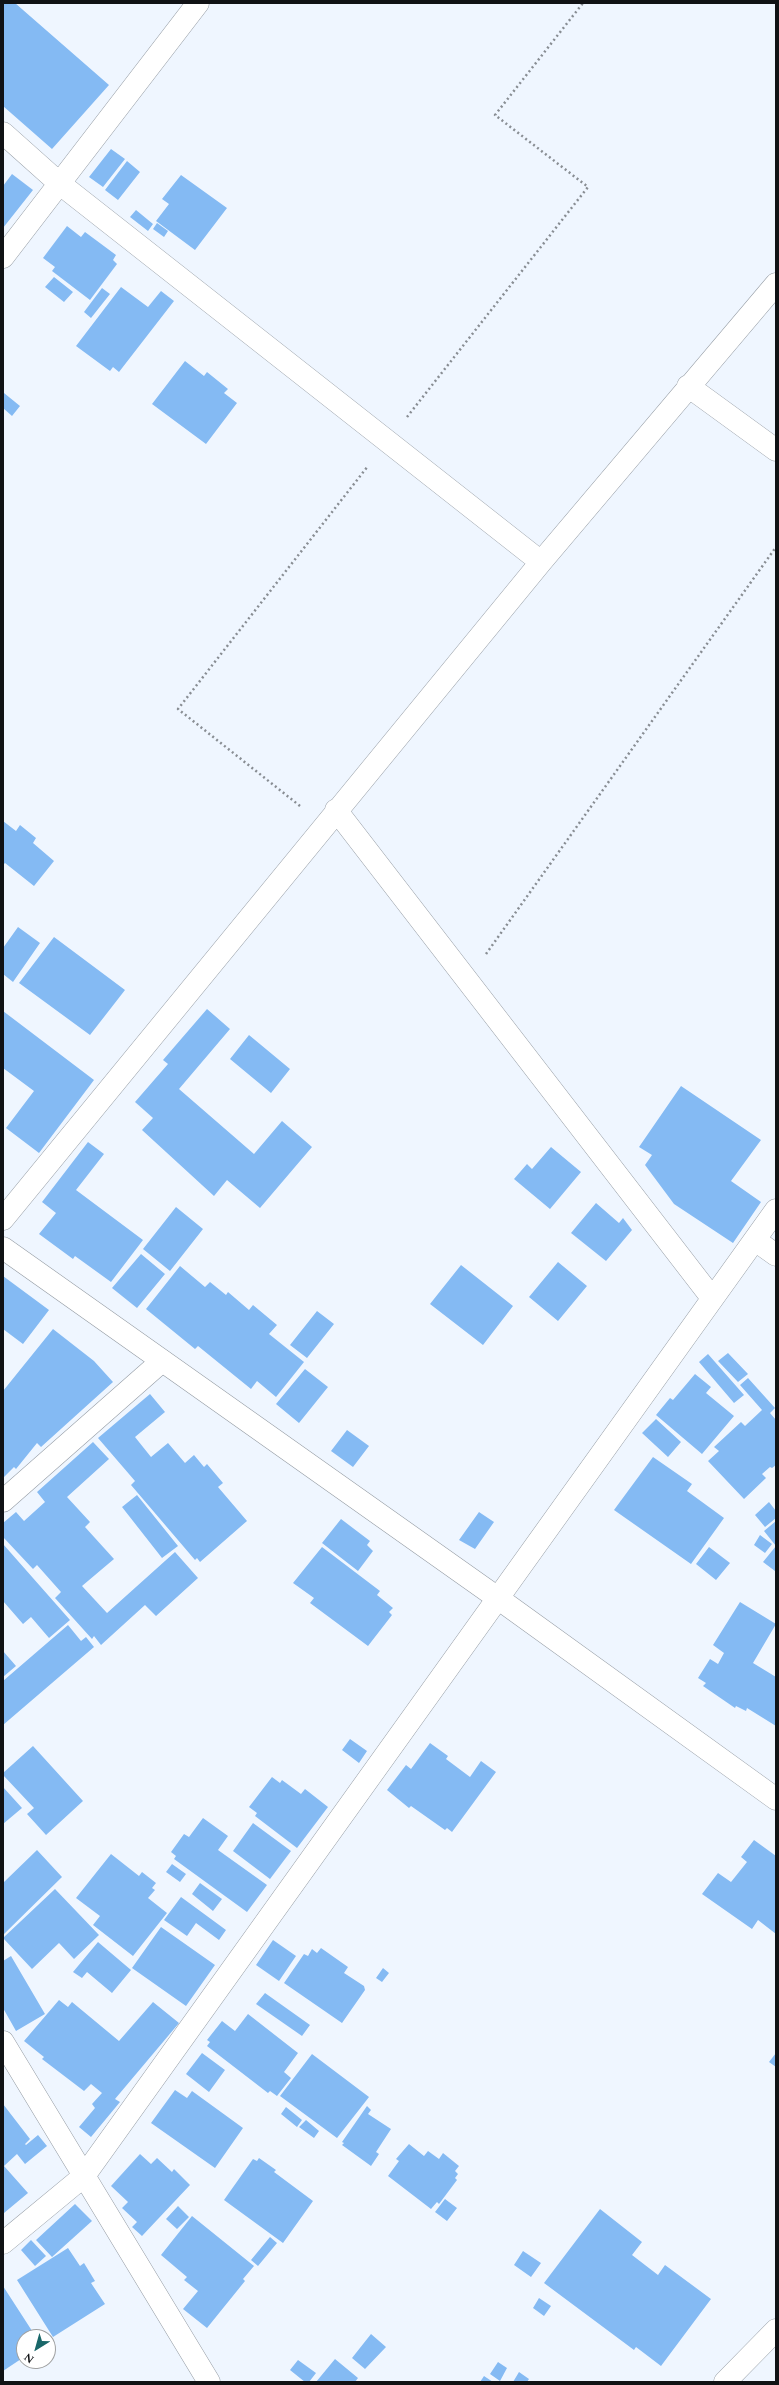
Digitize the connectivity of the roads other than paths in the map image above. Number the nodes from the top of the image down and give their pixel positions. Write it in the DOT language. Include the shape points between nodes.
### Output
graph roads {
  1 [pos="198,3"];
  2 [pos="3,133"];
  3 [pos="59,182"];
  4 [pos="3,257"];
  5 [pos="776,284"];
  6 [pos="688,386"];
  7 [pos="776,450"];
  8 [pos="541,562"];
  9 [pos="336,810"];
  10 [pos="776,1210"];
  11 [pos="3,1219"];
  12 [pos="755,1240"];
  13 [pos="3,1248"];
  14 [pos="776,1255"];
  15 [pos="712,1298"];
  16 [pos="162,1360"];
  17 [pos="3,1501"];
  18 [pos="499,1599"];
  19 [pos="776,1799"];
  20 [pos="3,2042"];
  21 [pos="84,2176"];
  22 [pos="3,2243"];
  23 [pos="776,2330"];
  24 [pos="209,2382"];
  25 [pos="724,2382"];
  1 -- 3 [label="street"];
  2 -- 3 [label="street"];
  3 -- 4 [label="street"];
  3 -- 8 [label="street"];
  5 -- 6 [label="street"];
  6 -- 7 [label="street"];
  6 -- 8 [label="street"];
  8 -- 9 [label="street"];
  9 -- 11 [label="street"];
  9 -- 15 [label="street"];
  10 -- 12 [label="street"];
  12 -- 14 [label="street"];
  12 -- 15 [label="street"];
  13 -- 16 [label="street"];
  15 -- 18 [label="street"];
  16 -- 17 [label="street"];
  16 -- 18 [label="street"];
  18 -- 19 [label="street"];
  18 -- 21 [label="street"];
  20 -- 21 [label="street"];
  21 -- 22 [label="street"];
  21 -- 24 [label="street"];
  23 -- 25 [label="street"];
}
